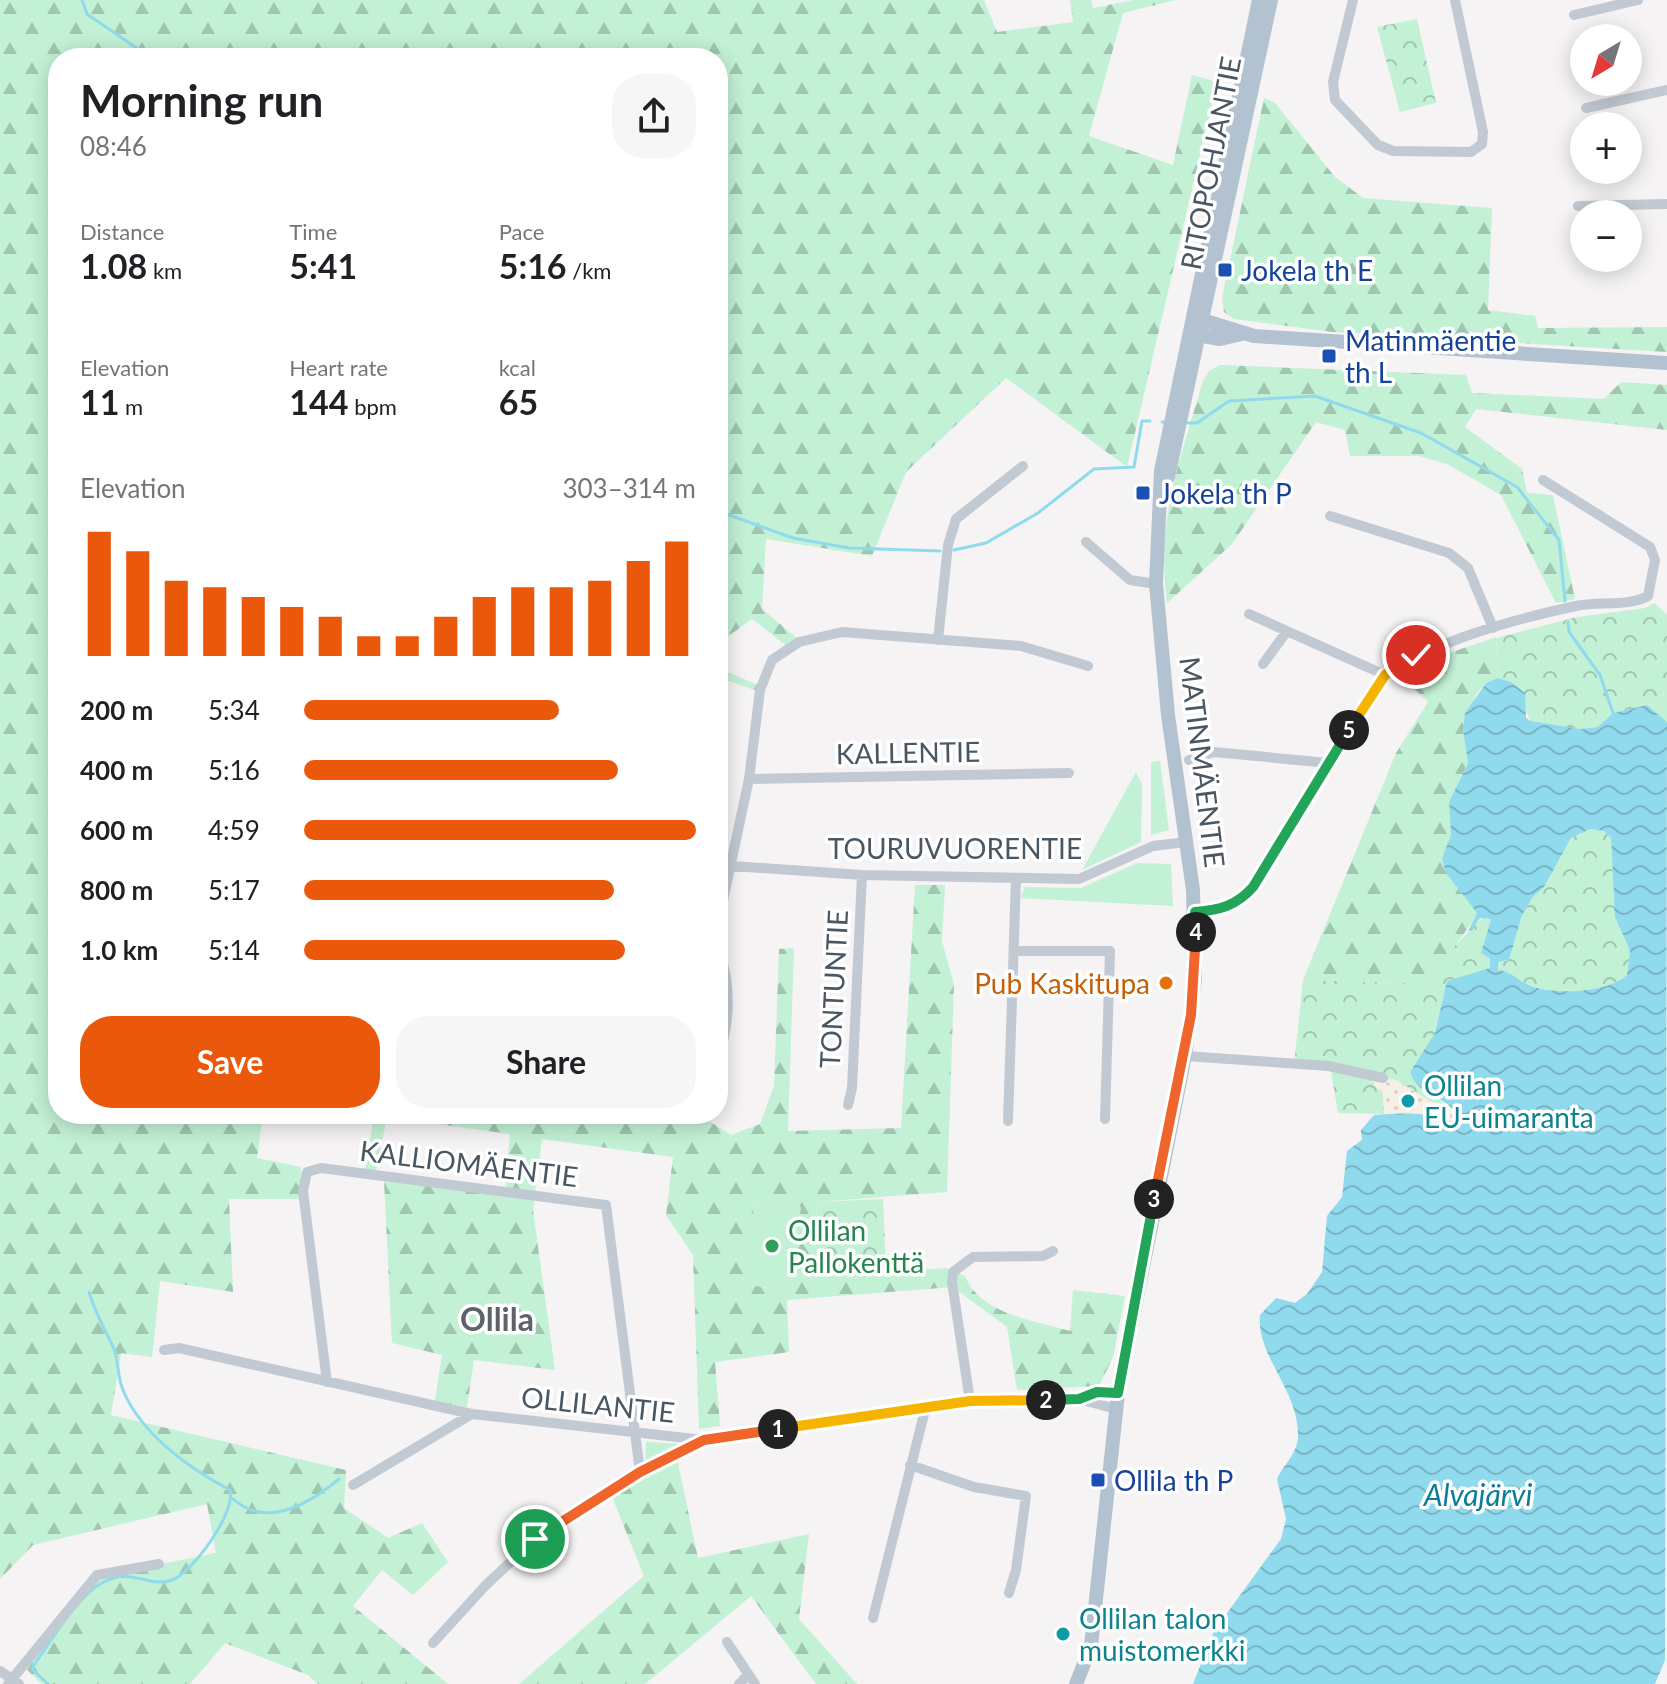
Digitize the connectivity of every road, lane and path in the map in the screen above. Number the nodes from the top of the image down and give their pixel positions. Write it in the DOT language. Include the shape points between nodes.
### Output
graph roads {
  1 [pos="1259,0"];
  2 [pos="1271,0"];
  3 [pos="1353,0"];
  4 [pos="1455,0"];
  5 [pos="1638,0"];
  6 [pos="1574,15"];
  7 [pos="1667,90"];
  8 [pos="1586,108"];
  9 [pos="1667,204"];
  10 [pos="1642,205"];
  11 [pos="1199,319"];
  12 [pos="1242,334"];
  13 [pos="1195,335"];
  14 [pos="1667,363"];
  15 [pos="1023,466"];
  16 [pos="1543,480"];
  17 [pos="1330,516"];
  18 [pos="1086,542"];
  19 [pos="1156,584"];
  20 [pos="1249,614"];
  21 [pos="1493,628"];
  22 [pos="1287,631"];
  23 [pos="938,640"];
  24 [pos="1263,664"];
  25 [pos="1088,666"];
  26 [pos="1385,675"];
  27 [pos="1189,760"];
  28 [pos="1328,763"];
  29 [pos="1069,773"];
  30 [pos="749,779"];
  31 [pos="1186,842"];
  32 [pos="728,865"];
  33 [pos="732,865"];
  34 [pos="728,872"];
  35 [pos="862,875"];
  36 [pos="1016,878"];
  37 [pos="1195,912"];
  38 [pos="1016,951"];
  39 [pos="1185,1056"];
  40 [pos="1383,1078"];
  41 [pos="848,1105"];
  42 [pos="1105,1119"];
  43 [pos="1008,1121"];
  44 [pos="1053,1251"];
  45 [pos="164,1350"];
  46 [pos="327,1382"];
  47 [pos="1118,1393"];
  48 [pos="1079,1399"];
  49 [pos="970,1401"];
  50 [pos="1116,1409"];
  51 [pos="925,1410"];
  52 [pos="472,1414"];
  53 [pos="638,1434"];
  54 [pos="704,1440"];
  55 [pos="910,1465"];
  56 [pos="640,1472"];
  57 [pos="353,1485"];
  58 [pos="159,1564"];
  59 [pos="1009,1593"];
  60 [pos="873,1618"];
  61 [pos="727,1642"];
  62 [pos="433,1643"];
  63 [pos="0,1671"];
  64 [pos="752,1680"];
  65 [pos="13,1682"];
  66 [pos="739,1684"];
  67 [pos="1076,1684"];
  1 -- 11 [label="main road, RITOPOHJANTIE"];
  2 -- 11 [label="main road, RITOPOHJANTIE"];
  3 -- 4 [label="street" via="1333,82 1335,100 1378,145 1393,151 1471,152 1482,144 1483,132"];
  5 -- 6 [label="street"];
  7 -- 8 [label="street"];
  9 -- 10 [label="street"];
  11 -- 12 [label="main road"];
  11 -- 13 [label="main road, RITOPOHJANTIE"];
  12 -- 13 [label="main road" via="1220,339"];
  12 -- 14 [label="main road"];
  13 -- 19 [label="main road, MATINMÄENTIE" via="1159,508"];
  15 -- 23 [label="street" via="956,519 948,545"];
  16 -- 21 [label="street" via="1650,547 1655,560 1652,590 1642,600 1578,605"];
  17 -- 21 [label="street" via="1449,553 1468,568"];
  18 -- 19 [label="street" via="1130,580"];
  19 -- 31 [label="main road, MATINMÄENTIE"];
  20 -- 22 [label="street"];
  21 -- 26 [label="street" via="1416,655"];
  22 -- 24 [label="street"];
  22 -- 26 [label="street"];
  23 -- 25 [label="street" via="1021,646"];
  23 -- 30 [label="street" via="842,632 799,642 772,660 760,690"];
  26 -- 28 [label="street"];
  27 -- 28 [label="street" via="1214,752"];
  28 -- 37 [label="street" via="1242,899 1223,909"];
  29 -- 30 [label="street, KALLENTIE"];
  30 -- 33 [label="street"];
  31 -- 36 [label="street, TOURUVUORENTIE" via="1153,846 1079,879"];
  31 -- 37 [label="main road, MATINMÄENTIE"];
  32 -- 33 [label="street, TOURUVUORENTIE"];
  33 -- 34 [label="street"];
  33 -- 35 [label="street, TOURUVUORENTIE"];
  35 -- 36 [label="street, TOURUVUORENTIE"];
  35 -- 41 [label="street, TONTUNTIE"];
  36 -- 38 [label="street"];
  37 -- 39 [label="main road, MATINMÄENTIE" via="1195,979"];
  38 -- 42 [label="street" via="1110,951"];
  38 -- 43 [label="street"];
  39 -- 40 [label="street" via="1329,1066"];
  39 -- 47 [label="main road, MATINMÄENTIE"];
  44 -- 49 [label="street" via="1043,1256 973,1257 953,1272"];
  45 -- 46 [label="street, OLLILANTIE" via="179,1348"];
  46 -- 52 [label="street, OLLILANTIE"];
  46 -- 53 [label="street, KALLIOMÄENTIE" via="303,1191 307,1172 321,1168 606,1205"];
  47 -- 48 [label="street, OLLILANTIE" via="1097,1392"];
  47 -- 50 [label="main road, MATINMÄENTIE"];
  48 -- 49 [label="street, OLLILANTIE"];
  48 -- 50 [label="street, OLLILANTIE"];
  49 -- 51 [label="street, OLLILANTIE"];
  50 -- 67 [label="main road, MATINMÄENTIE" via="1096,1617"];
  51 -- 54 [label="street, OLLILANTIE"];
  51 -- 55 [label="street"];
  52 -- 53 [label="street, OLLILANTIE"];
  52 -- 57 [label="street"];
  53 -- 54 [label="street, OLLILANTIE"];
  53 -- 56 [label="street"];
  54 -- 56 [label="street"];
  55 -- 59 [label="street" via="974,1487 1026,1496"];
  55 -- 60 [label="street"];
  56 -- 62 [label="street" via="535,1539"];
  58 -- 65 [label="street" via="97,1575"];
  61 -- 64 [label="street"];
  63 -- 65 [label="street"];
  64 -- 66 [label="street"];
}
